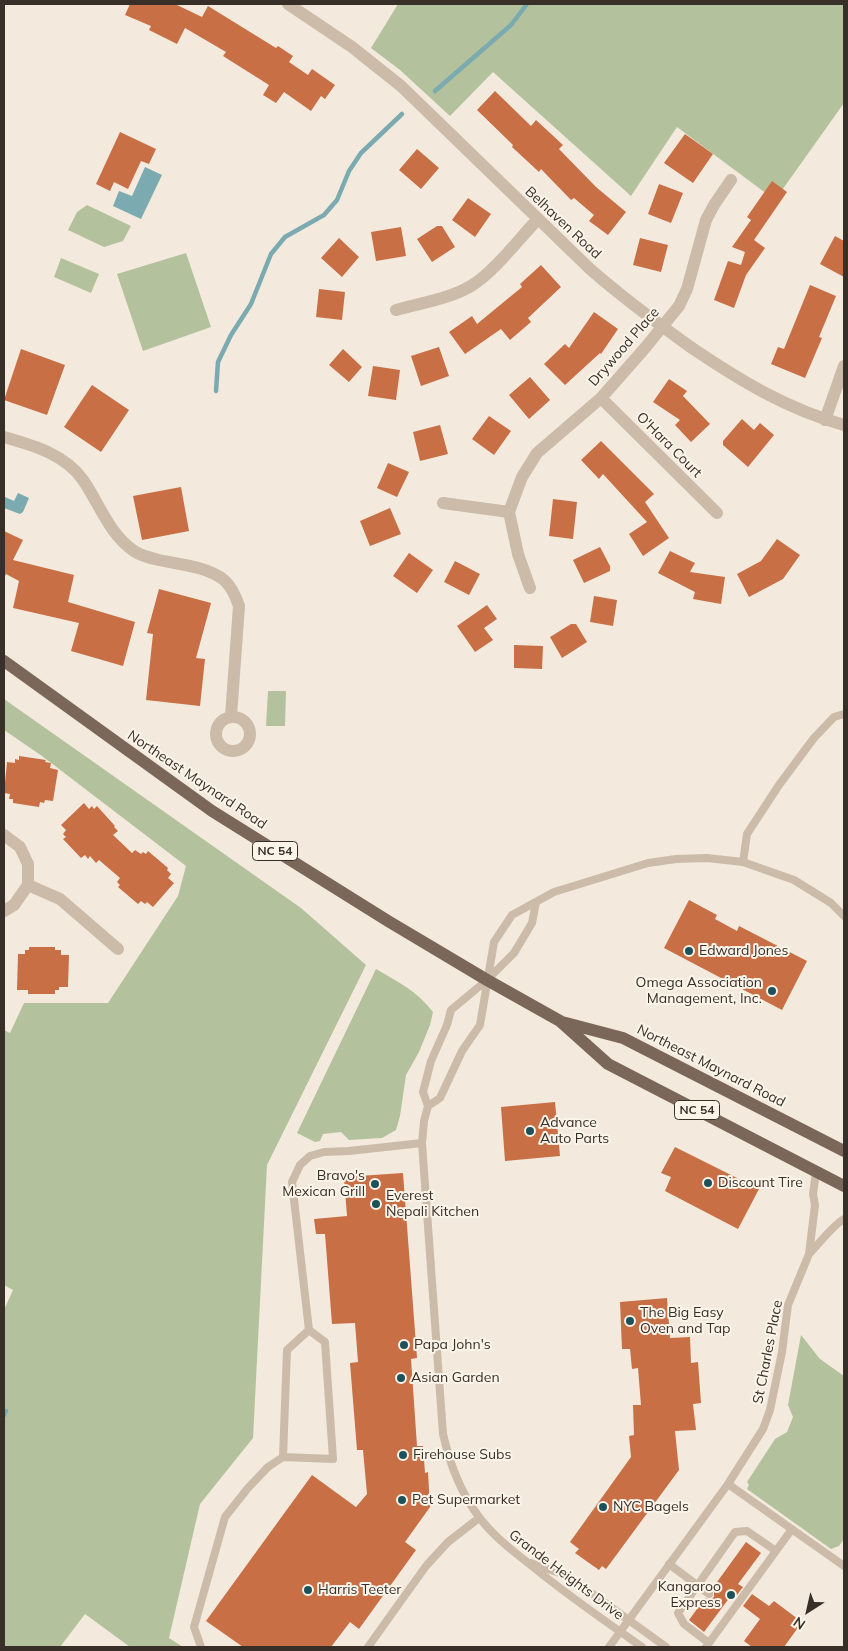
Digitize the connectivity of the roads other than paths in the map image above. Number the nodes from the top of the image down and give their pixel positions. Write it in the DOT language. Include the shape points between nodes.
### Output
graph roads {
  1 [pos="288,4"];
  2 [pos="731,180"];
  3 [pos="537,220"];
  4 [pos="396,310"];
  5 [pos="663,327"];
  6 [pos="844,366"];
  7 [pos="601,398"];
  8 [pos="825,420"];
  9 [pos="844,425"];
  10 [pos="4,436"];
  11 [pos="443,503"];
  12 [pos="509,512"];
  13 [pos="716,513"];
  14 [pos="530,588"];
  15 [pos="4,661"];
  16 [pos="844,714"];
  17 [pos="231,716"];
  18 [pos="4,836"];
  19 [pos="743,862"];
  20 [pos="28,885"];
  21 [pos="536,902"];
  22 [pos="4,911"];
  23 [pos="844,916"];
  24 [pos="118,949"];
  25 [pos="487,980"];
  26 [pos="560,1021"];
  27 [pos="428,1106"];
  28 [pos="422,1143"];
  29 [pos="844,1151"];
  30 [pos="816,1172"];
  31 [pos="844,1186"];
  32 [pos="844,1219"];
  33 [pos="809,1254"];
  34 [pos="309,1330"];
  35 [pos="283,1457"];
  36 [pos="728,1484"];
  37 [pos="479,1518"];
  38 [pos="792,1529"];
  39 [pos="776,1551"];
  40 [pos="524,1560"];
  41 [pos="669,1564"];
  42 [pos="844,1566"];
  43 [pos="697,1584"];
  44 [pos="709,1594"];
  45 [pos="724,1605"];
  46 [pos="732,1611"];
  47 [pos="629,1620"];
  48 [pos="620,1632"];
  49 [pos="707,1645"];
  50 [pos="201,1647"];
  51 [pos="368,1647"];
  52 [pos="610,1647"];
  53 [pos="642,1647"];
  54 [pos="666,1647"];
  1 -- 3 [label="street, Belhaven Road" via="352,47 401,86"];
  2 -- 5 [label="street, Drywood Place" via="706,220 687,289"];
  3 -- 4 [label="street" via="472,285"];
  3 -- 5 [label="street, Belhaven Road" via="618,294"];
  5 -- 7 [label="street, Drywood Place"];
  5 -- 8 [label="street, Belhaven Road" via="736,378 764,394"];
  6 -- 8 [label="street"];
  7 -- 12 [label="street, Drywood Place" via="537,453 522,477"];
  7 -- 13 [label="street, O'Hara Court"];
  8 -- 9 [label="street, Belhaven Road"];
  10 -- 17 [label="street" via="50,452 69,465 82,479 110,525 134,551 147,558 208,571 224,580 234,592 239,606"];
  11 -- 12 [label="street"];
  12 -- 14 [label="street" via="518,554"];
  15 -- 25 [label="main road, Northeast Maynard Road / NC 54" via="212,811"];
  16 -- 19 [label="lane" via="834,717 814,738 779,785 747,834"];
  18 -- 20 [label="street" via="20,847 28,864"];
  19 -- 21 [label="lane" via="707,858 648,864 554,892"];
  19 -- 23 [label="lane" via="794,880 831,903"];
  20 -- 22 [label="street" via="14,905"];
  20 -- 24 [label="street" via="60,899"];
  21 -- 25 [label="lane, Grande Heights Drive" via="532,923 514,953"];
  21 -- 25 [label="lane" via="512,915 494,942"];
  25 -- 26 [label="main road, Northeast Maynard Road / NC 54"];
  25 -- 27 [label="lane" via="480,1026 462,1051 440,1098"];
  25 -- 27 [label="lane, Grande Heights Drive" via="451,1010 423,1092"];
  26 -- 29 [label="main road, Northeast Maynard Road / NC 54" via="623,1038"];
  26 -- 30 [label="main road, Northeast Maynard Road / NC 54" via="608,1064"];
  27 -- 28 [label="lane, Grande Heights Drive"];
  28 -- 34 [label="lane" via="324,1152 310,1156 300,1165 292,1182"];
  28 -- 37 [label="lane, Grande Heights Drive" via="443,1434 456,1480"];
  30 -- 31 [label="main road, Northeast Maynard Road / NC 54"];
  30 -- 33 [label="lane, St Charles Place" via="813,1194 816,1205"];
  32 -- 33 [label="lane, St Charles Place"];
  33 -- 36 [label="lane, St Charles Place" via="788,1306 770,1410"];
  34 -- 35 [label="lane" via="287,1350"];
  34 -- 35 [label="lane" via="325,1342 333,1459"];
  35 -- 50 [label="lane" via="248,1488 225,1518 194,1627"];
  36 -- 38 [label="lane"];
  36 -- 41 [label="lane, St Charles Place"];
  37 -- 40 [label="lane, Grande Heights Drive"];
  37 -- 51 [label="lane" via="448,1542 426,1566"];
  38 -- 39 [label="lane"];
  38 -- 42 [label="lane"];
  39 -- 43 [label="lane" via="747,1531 735,1532"];
  39 -- 46 [label="lane"];
  40 -- 47 [label="lane, Grande Heights Drive" via="568,1576"];
  40 -- 48 [label="lane, Grande Heights Drive"];
  41 -- 43 [label="lane"];
  41 -- 47 [label="lane, St Charles Place"];
  43 -- 44 [label="lane"];
  43 -- 49 [label="lane" via="678,1613 684,1624"];
  45 -- 46 [label="lane"];
  46 -- 49 [label="lane"];
  47 -- 48 [label="lane, St Charles Place"];
  47 -- 54 [label="lane, Grande Heights Drive"];
  48 -- 52 [label="lane, St Charles Place"];
  48 -- 53 [label="lane, Grande Heights Drive"];
}
